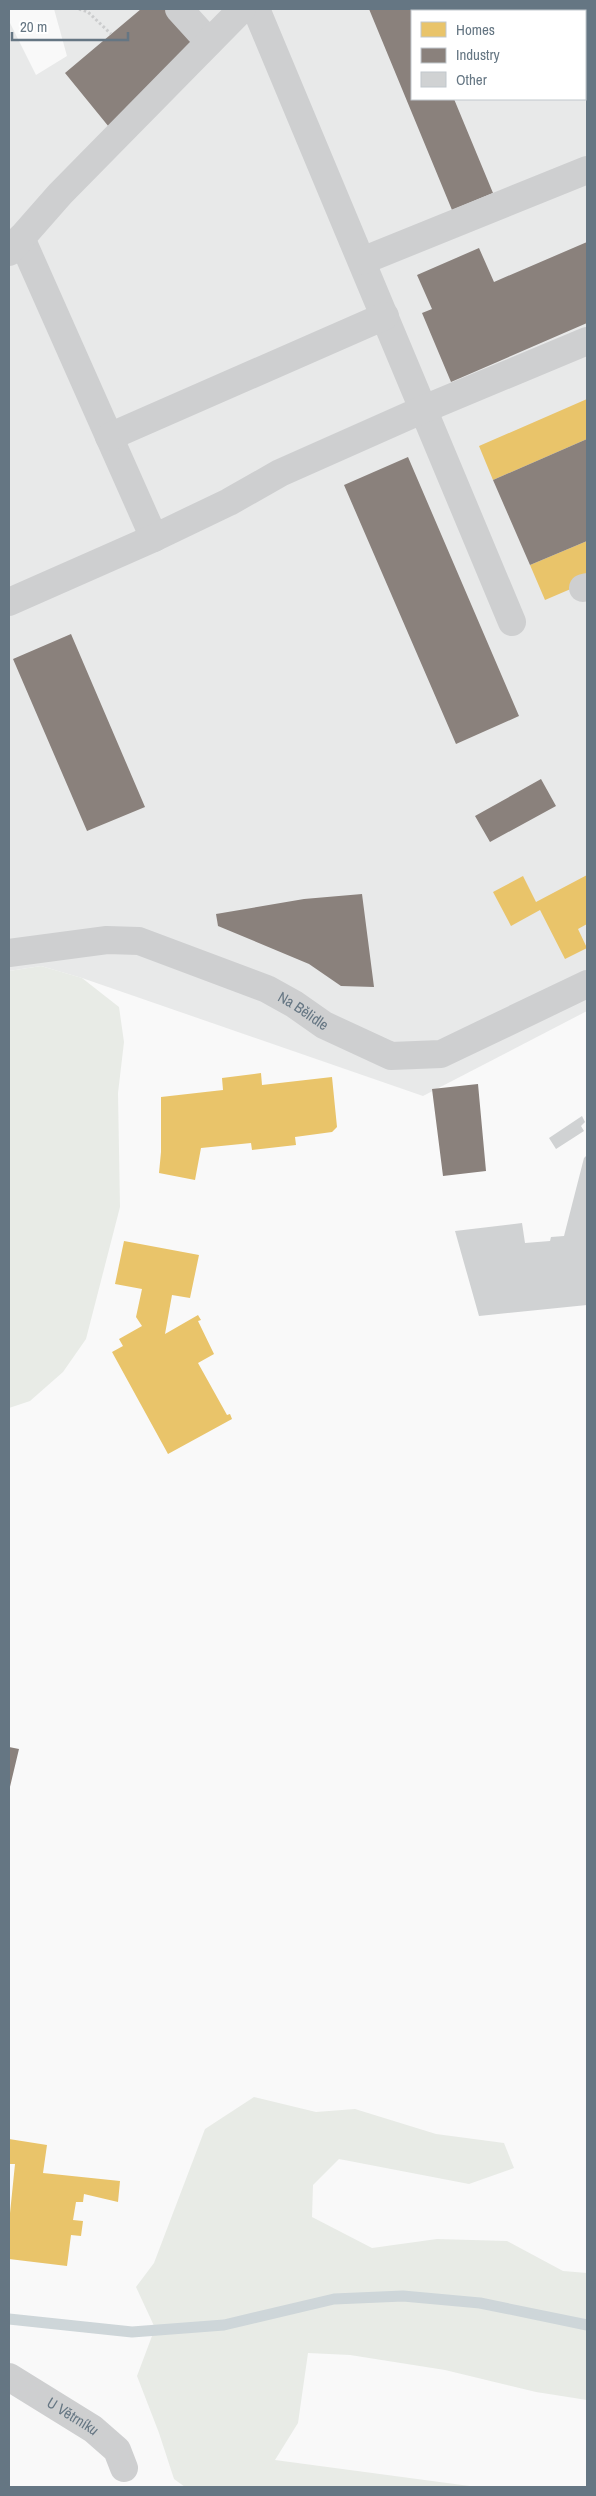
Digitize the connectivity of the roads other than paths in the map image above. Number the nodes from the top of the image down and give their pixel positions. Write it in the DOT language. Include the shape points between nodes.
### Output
graph roads {
  1 [pos="179,9"];
  2 [pos="242,9"];
  3 [pos="256,9"];
  4 [pos="209,42"];
  5 [pos="587,170"];
  6 [pos="15,245"];
  7 [pos="362,261"];
  8 [pos="385,316"];
  9 [pos="587,341"];
  10 [pos="424,409"];
  11 [pos="109,437"];
  12 [pos="154,538"];
  13 [pos="9,602"];
  14 [pos="512,622"];
  15 [pos="9,954"];
  16 [pos="587,984"];
  17 [pos="9,2377"];
  18 [pos="124,2468"];
  1 -- 4 [label="street"];
  2 -- 4 [label="street"];
  3 -- 7 [label="street"];
  4 -- 6 [label="street" via="60,194"];
  5 -- 7 [label="street"];
  6 -- 11 [label="street"];
  7 -- 8 [label="street"];
  8 -- 10 [label="street"];
  8 -- 11 [label="street"];
  9 -- 10 [label="street"];
  10 -- 12 [label="street" via="280,474"];
  10 -- 14 [label="street"];
  11 -- 12 [label="street"];
  12 -- 13 [label="street"];
  15 -- 16 [label="street, Na Bělidle" via="107,940 139,941 267,989 324,1025 391,1056 441,1054"];
  17 -- 18 [label="street, U Větrníku" via="94,2429 117,2450"];
}
